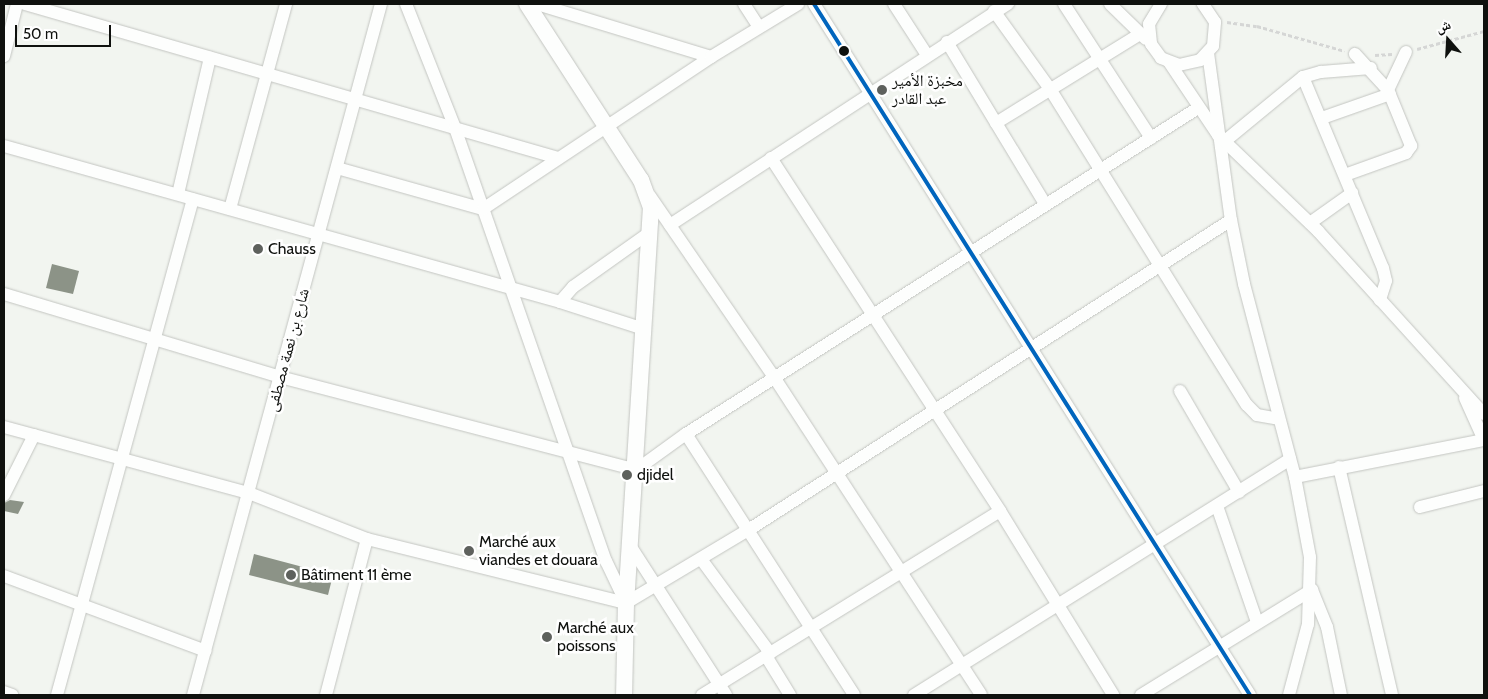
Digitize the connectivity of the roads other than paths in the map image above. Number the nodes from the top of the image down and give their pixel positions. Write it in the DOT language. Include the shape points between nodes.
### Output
graph roads {
  1 [pos="17,4"];
  2 [pos="25,4"];
  3 [pos="286,4"];
  4 [pos="381,4"];
  5 [pos="406,4"];
  6 [pos="526,4"];
  7 [pos="537,4"];
  8 [pos="744,4"];
  9 [pos="798,4"];
  10 [pos="814,4"];
  11 [pos="894,4"];
  12 [pos="1008,4"];
  13 [pos="1064,4"];
  14 [pos="1110,4"];
  15 [pos="1162,4"];
  16 [pos="1203,4"];
  17 [pos="1214,4"];
  18 [pos="994,11"];
  19 [pos="1215,20"];
  20 [pos="759,27"];
  21 [pos="1140,34"];
  22 [pos="946,42"];
  23 [pos="1150,44"];
  24 [pos="1406,52"];
  25 [pos="1208,53"];
  26 [pos="1355,54"];
  27 [pos="4,56"];
  28 [pos="927,56"];
  29 [pos="711,57"];
  30 [pos="210,58"];
  31 [pos="1101,58"];
  32 [pos="1169,62"];
  33 [pos="1371,68"];
  34 [pos="266,75"];
  35 [pos="1303,77"];
  36 [pos="1050,89"];
  37 [pos="871,92"];
  38 [pos="1389,92"];
  39 [pos="356,98"];
  40 [pos="1198,108"];
  41 [pos="1322,118"];
  42 [pos="996,123"];
  43 [pos="606,125"];
  44 [pos="455,128"];
  45 [pos="1151,138"];
  46 [pos="1222,138"];
  47 [pos="4,146"];
  48 [pos="558,158"];
  49 [pos="771,158"];
  50 [pos="337,168"];
  51 [pos="1101,170"];
  52 [pos="1345,175"];
  53 [pos="178,194"];
  54 [pos="649,194"];
  55 [pos="1352,194"];
  56 [pos="193,199"];
  57 [pos="1045,204"];
  58 [pos="230,209"];
  59 [pos="483,209"];
  60 [pos="1231,220"];
  61 [pos="1310,223"];
  62 [pos="670,225"];
  63 [pos="649,233"];
  64 [pos="319,235"];
  65 [pos="973,252"];
  66 [pos="1162,265"];
  67 [pos="510,288"];
  68 [pos="4,294"];
  69 [pos="1380,300"];
  70 [pos="560,302"];
  71 [pos="873,314"];
  72 [pos="644,329"];
  73 [pos="155,338"];
  74 [pos="1033,349"];
  75 [pos="280,377"];
  76 [pos="774,377"];
  77 [pos="1459,387"];
  78 [pos="1180,391"];
  79 [pos="934,412"];
  80 [pos="1484,414"];
  81 [pos="1279,419"];
  82 [pos="4,427"];
  83 [pos="686,434"];
  84 [pos="34,435"];
  85 [pos="1484,440"];
  86 [pos="568,452"];
  87 [pos="122,459"];
  88 [pos="1290,459"];
  89 [pos="1339,467"];
  90 [pos="636,470"];
  91 [pos="838,473"];
  92 [pos="1295,478"];
  93 [pos="1484,491"];
  94 [pos="1239,492"];
  95 [pos="249,493"];
  96 [pos="4,495"];
  97 [pos="1217,506"];
  98 [pos="1420,507"];
  99 [pos="1000,511"];
  100 [pos="748,530"];
  101 [pos="367,539"];
  102 [pos="1154,545"];
  103 [pos="631,547"];
  104 [pos="701,559"];
  105 [pos="902,572"];
  106 [pos="4,576"];
  107 [pos="657,586"];
  108 [pos="1312,590"];
  109 [pos="626,603"];
  110 [pos="82,605"];
  111 [pos="1056,607"];
  112 [pos="1257,622"];
  113 [pos="810,628"];
  114 [pos="1219,646"];
  115 [pos="206,651"];
  116 [pos="768,654"];
  117 [pos="962,665"];
  118 [pos="722,690"];
  119 [pos="4,692"];
  120 [pos="1342,693"];
  121 [pos="12,695"];
  122 [pos="58,695"];
  123 [pos="193,695"];
  124 [pos="326,695"];
  125 [pos="624,695"];
  126 [pos="702,695"];
  127 [pos="790,695"];
  128 [pos="854,695"];
  129 [pos="914,695"];
  130 [pos="981,695"];
  131 [pos="1112,695"];
  132 [pos="1141,695"];
  133 [pos="1250,695"];
  134 [pos="1289,695"];
  135 [pos="1392,695"];
  1 -- 27 [label="street"];
  2 -- 30 [label="street"];
  3 -- 34 [label="street"];
  4 -- 39 [label="street, شارع بن نعمة مصطفى"];
  5 -- 44 [label="street"];
  6 -- 43 [label="main road"];
  7 -- 29 [label="street"];
  8 -- 20 [label="street"];
  9 -- 20 [label="street"];
  10 -- 37 [label="street"];
  11 -- 28 [label="street"];
  12 -- 18 [label="street"];
  13 -- 31 [label="street"];
  14 -- 21 [label="street"];
  15 -- 23 [label="street" via="1149,24"];
  16 -- 19 [label="street"];
  17 -- 19 [label="street"];
  18 -- 22 [label="street"];
  18 -- 36 [label="street"];
  19 -- 25 [label="street" via="1216,38"];
  20 -- 29 [label="street"];
  21 -- 23 [label="street"];
  21 -- 31 [label="street"];
  22 -- 28 [label="street"];
  22 -- 42 [label="street"];
  23 -- 32 [label="street"];
  24 -- 38 [label="street" via="1395,70"];
  25 -- 32 [label="street" via="1190,64"];
  25 -- 46 [label="street"];
  26 -- 33 [label="street"];
  28 -- 37 [label="street"];
  29 -- 43 [label="street"];
  30 -- 34 [label="street"];
  30 -- 53 [label="street"];
  31 -- 36 [label="street"];
  31 -- 45 [label="street"];
  32 -- 40 [label="street"];
  33 -- 35 [label="street" via="1321,72"];
  33 -- 38 [label="street"];
  34 -- 39 [label="street"];
  34 -- 58 [label="street"];
  35 -- 41 [label="street"];
  35 -- 46 [label="street"];
  36 -- 42 [label="street"];
  36 -- 51 [label="street"];
  37 -- 49 [label="street"];
  37 -- 65 [label="street"];
  38 -- 41 [label="street"];
  38 -- 52 [label="street" via="1410,141 1410,149"];
  39 -- 44 [label="street"];
  39 -- 50 [label="street, شارع بن نعمة مصطفى"];
  40 -- 45 [label="street"];
  40 -- 46 [label="street"];
  41 -- 52 [label="street"];
  42 -- 57 [label="street"];
  43 -- 48 [label="street"];
  43 -- 54 [label="main road"];
  44 -- 48 [label="street"];
  44 -- 59 [label="street"];
  45 -- 51 [label="street"];
  46 -- 60 [label="street"];
  46 -- 61 [label="street"];
  47 -- 53 [label="street"];
  48 -- 59 [label="street"];
  49 -- 62 [label="street"];
  49 -- 71 [label="street"];
  50 -- 59 [label="street"];
  50 -- 64 [label="street, شارع بن نعمة مصطفى"];
  51 -- 57 [label="street"];
  51 -- 66 [label="street"];
  52 -- 55 [label="street"];
  53 -- 56 [label="street"];
  54 -- 62 [label="street"];
  54 -- 63 [label="main road"];
  55 -- 61 [label="street"];
  55 -- 69 [label="street" via="1385,274"];
  56 -- 58 [label="street"];
  56 -- 73 [label="street"];
  57 -- 65 [label="street"];
  58 -- 64 [label="street"];
  59 -- 67 [label="street"];
  60 -- 66 [label="street"];
  60 -- 81 [label="street" via="1251,315"];
  61 -- 69 [label="street"];
  62 -- 76 [label="street"];
  63 -- 70 [label="street" via="573,287"];
  63 -- 72 [label="main road"];
  64 -- 67 [label="street"];
  64 -- 75 [label="street, شارع بن نعمة مصطفى"];
  65 -- 71 [label="street"];
  65 -- 74 [label="street"];
  66 -- 74 [label="street"];
  66 -- 81 [label="street" via="1252,411 1264,418"];
  67 -- 70 [label="street"];
  67 -- 86 [label="street"];
  68 -- 73 [label="street"];
  69 -- 77 [label="street"];
  70 -- 72 [label="street"];
  71 -- 76 [label="street"];
  71 -- 79 [label="street"];
  72 -- 90 [label="main road"];
  73 -- 75 [label="street"];
  73 -- 87 [label="street"];
  74 -- 79 [label="street"];
  74 -- 102 [label="street"];
  75 -- 86 [label="street"];
  75 -- 95 [label="street, شارع بن نعمة مصطفى"];
  76 -- 83 [label="street"];
  76 -- 91 [label="street"];
  77 -- 80 [label="street"];
  77 -- 85 [label="street"];
  78 -- 94 [label="street"];
  79 -- 91 [label="street"];
  79 -- 99 [label="street"];
  81 -- 88 [label="street"];
  82 -- 84 [label="street"];
  83 -- 90 [label="street"];
  83 -- 100 [label="street"];
  84 -- 87 [label="street"];
  84 -- 96 [label="street"];
  85 -- 89 [label="street"];
  86 -- 90 [label="street"];
  86 -- 109 [label="street" via="606,561"];
  87 -- 95 [label="street"];
  87 -- 110 [label="street"];
  88 -- 92 [label="street"];
  88 -- 94 [label="street"];
  89 -- 92 [label="street"];
  89 -- 135 [label="street"];
  90 -- 103 [label="main road"];
  91 -- 100 [label="street"];
  91 -- 105 [label="street"];
  92 -- 108 [label="street" via="1310,557"];
  93 -- 98 [label="street"];
  94 -- 97 [label="street"];
  95 -- 101 [label="street"];
  95 -- 115 [label="street, شارع بن نعمة مصطفى"];
  97 -- 102 [label="street"];
  97 -- 112 [label="street"];
  99 -- 105 [label="street"];
  99 -- 111 [label="street"];
  100 -- 104 [label="street"];
  100 -- 113 [label="street"];
  101 -- 109 [label="street"];
  101 -- 124 [label="street"];
  102 -- 111 [label="street"];
  102 -- 114 [label="street"];
  103 -- 107 [label="street"];
  103 -- 109 [label="main road"];
  104 -- 107 [label="street"];
  104 -- 116 [label="street"];
  105 -- 113 [label="street"];
  105 -- 117 [label="street"];
  106 -- 110 [label="street"];
  107 -- 109 [label="street"];
  107 -- 118 [label="street"];
  108 -- 112 [label="street"];
  108 -- 120 [label="street" via="1327,627"];
  108 -- 134 [label="street" via="1308,624"];
  109 -- 125 [label="main road"];
  110 -- 115 [label="street"];
  110 -- 122 [label="street"];
  111 -- 117 [label="street"];
  111 -- 131 [label="street"];
  112 -- 114 [label="street"];
  113 -- 116 [label="street"];
  113 -- 128 [label="street"];
  114 -- 132 [label="street"];
  114 -- 133 [label="street"];
  115 -- 123 [label="street, شارع بن نعمة مصطفى"];
  116 -- 118 [label="street"];
  116 -- 127 [label="street"];
  117 -- 129 [label="street"];
  117 -- 130 [label="street"];
  118 -- 126 [label="street"];
  119 -- 121 [label="street"];
}
